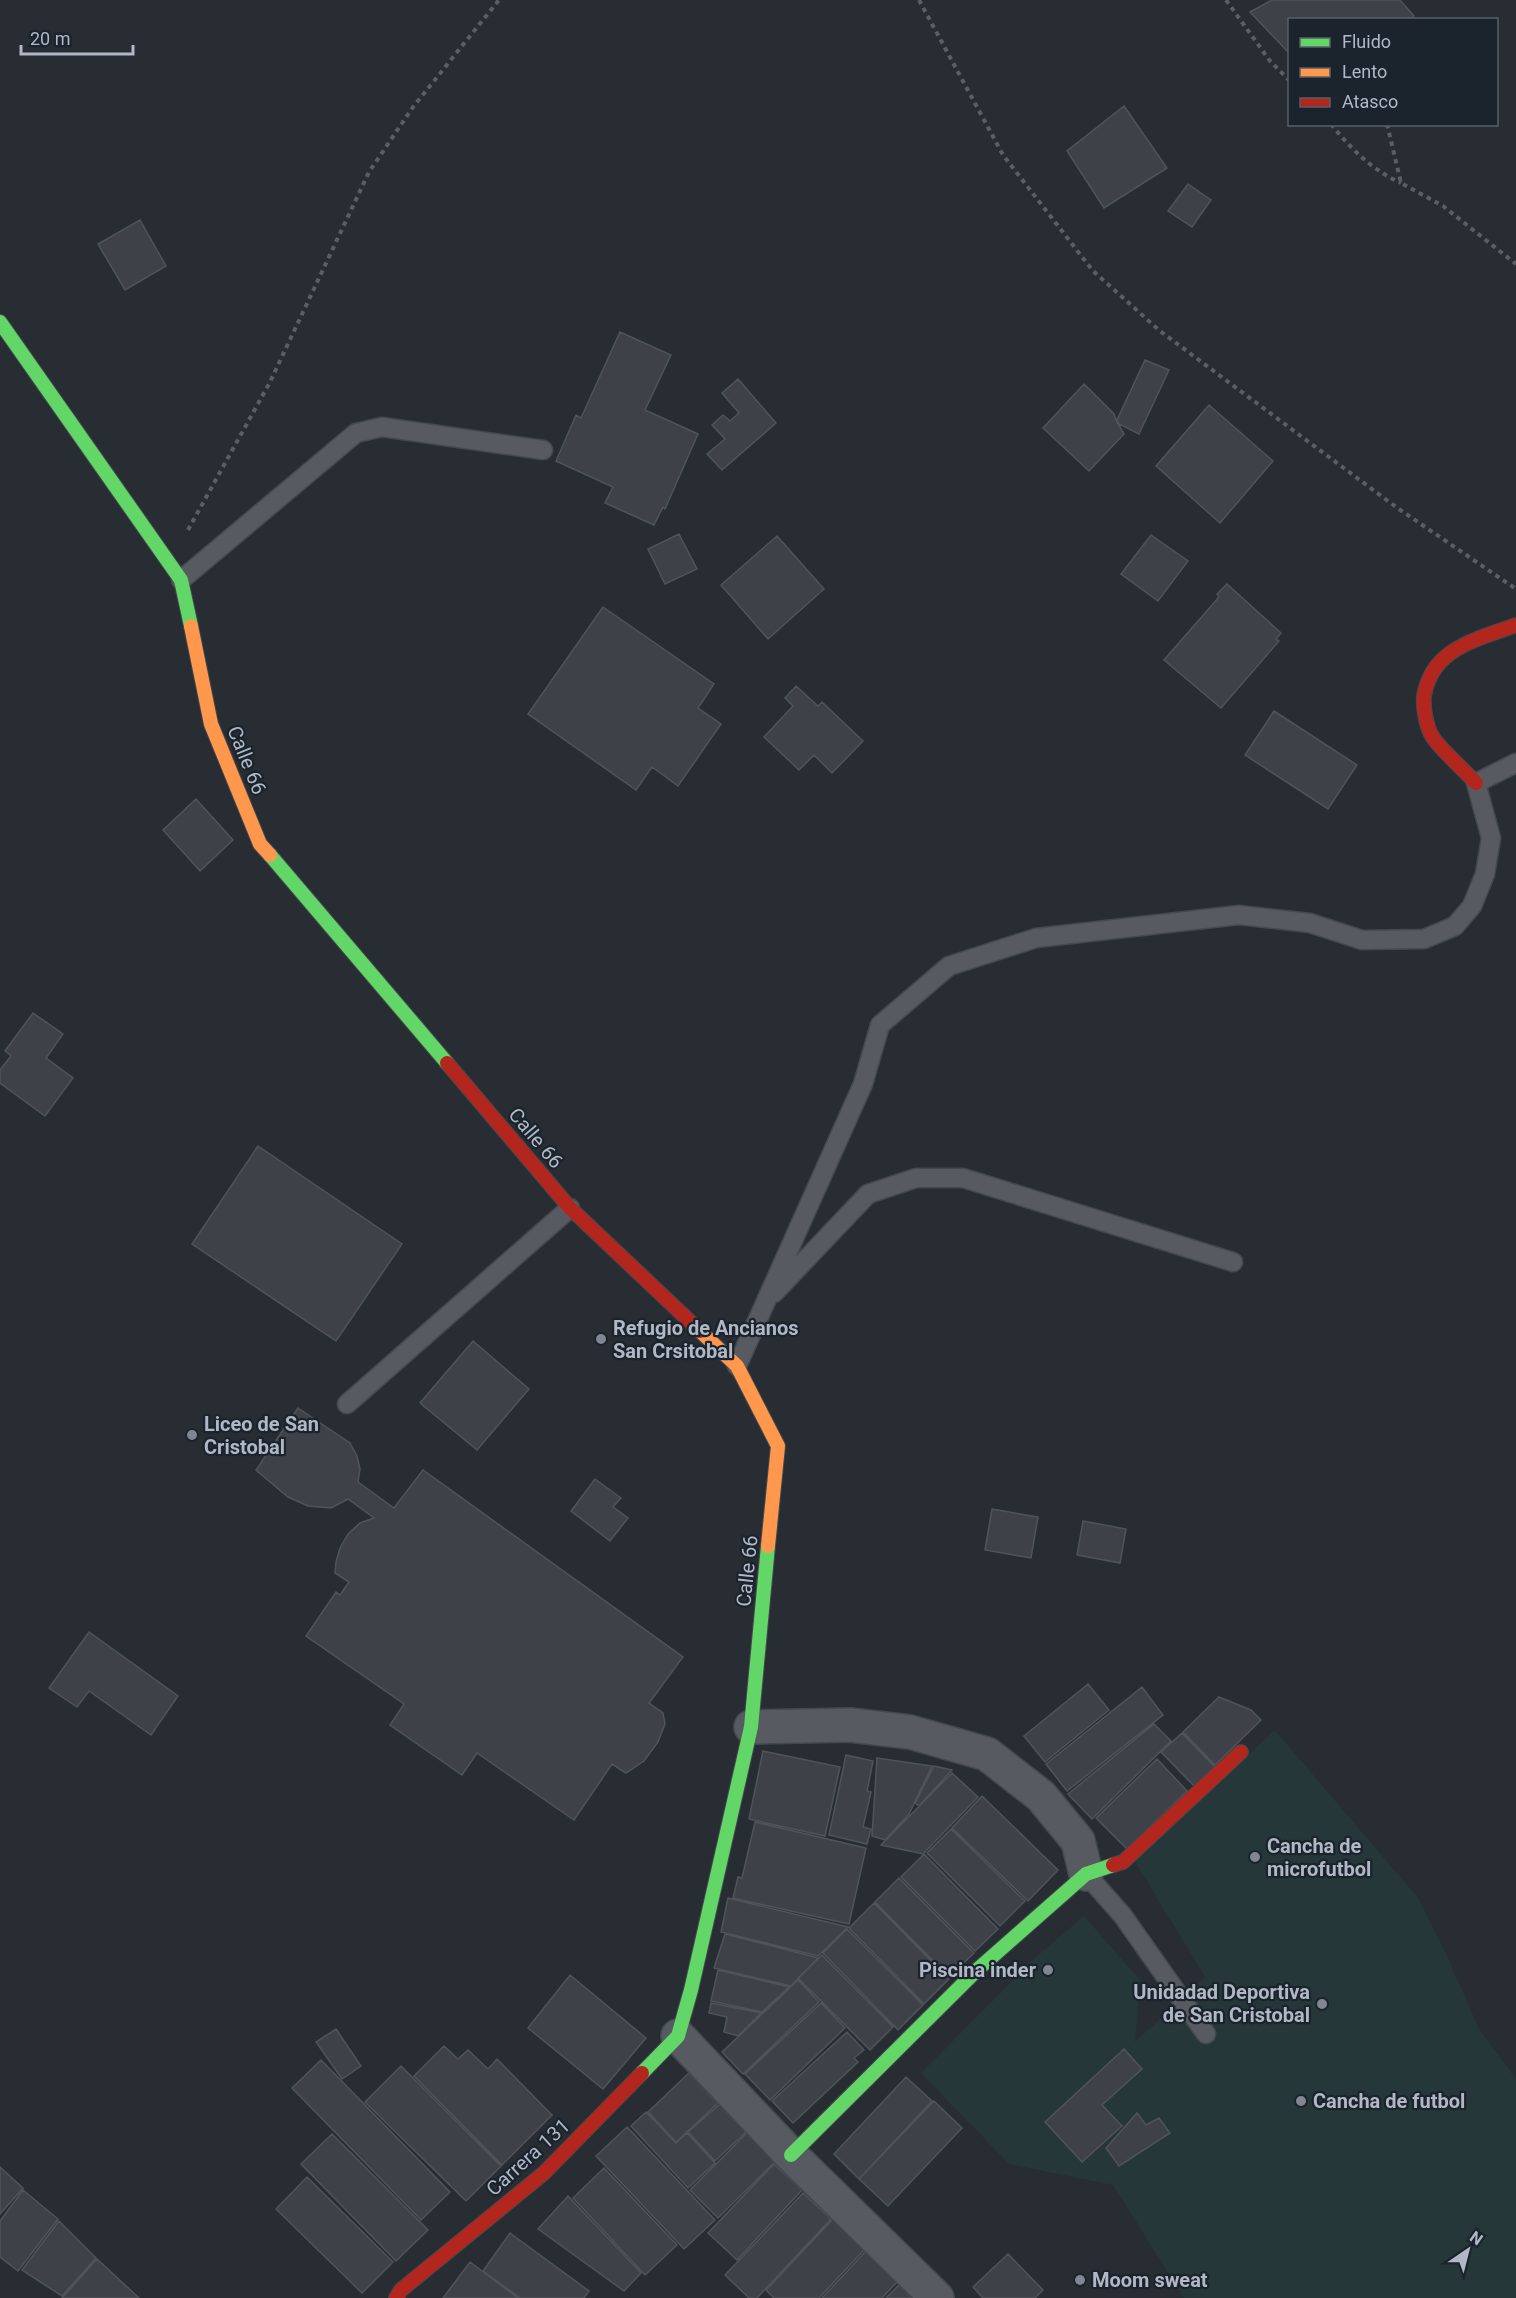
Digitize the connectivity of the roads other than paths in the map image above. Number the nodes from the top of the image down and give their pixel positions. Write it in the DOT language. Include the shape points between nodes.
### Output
graph roads {
  1 [pos="0,322"];
  2 [pos="543,450"];
  3 [pos="180,580"];
  4 [pos="1516,625"];
  5 [pos="1516,763"];
  6 [pos="1476,783"];
  7 [pos="570,1208"];
  8 [pos="1233,1262"];
  9 [pos="764,1303"];
  10 [pos="737,1366"];
  11 [pos="347,1404"];
  12 [pos="751,1727"];
  13 [pos="1241,1752"];
  14 [pos="1086,1874"];
  15 [pos="1206,2034"];
  16 [pos="678,2036"];
  17 [pos="791,2155"];
  18 [pos="396,2298"];
  19 [pos="937,2298"];
  1 -- 3 [label="street, Calle 66"];
  2 -- 3 [label="lane" via="382,427 356,433"];
  3 -- 7 [label="street, Calle 66" via="211,724 260,844"];
  4 -- 6 [label="street" via="1460,646 1440,661 1426,681 1423,705 1432,736"];
  5 -- 6 [label="lane"];
  6 -- 9 [label="lane" via="1491,838 1485,874 1472,906 1455,926 1424,939 1362,940 1310,923 1239,915 1036,938 949,966 880,1025 863,1084"];
  7 -- 10 [label="street, Calle 66"];
  7 -- 11 [label="lane"];
  8 -- 9 [label="lane" via="963,1178 916,1178 868,1194"];
  9 -- 10 [label="lane"];
  10 -- 12 [label="street, Calle 66" via="778,1446"];
  12 -- 14 [label="street" via="850,1725 910,1732 987,1754 1041,1796 1078,1841"];
  12 -- 16 [label="street, Calle 66"];
  13 -- 14 [label="street" via="1123,1862"];
  14 -- 15 [label="lane" via="1123,1916"];
  14 -- 17 [label="street" via="977,1970"];
  16 -- 17 [label="street"];
  16 -- 18 [label="street, Carrera 131" via="544,2173"];
  17 -- 19 [label="street"];
}
